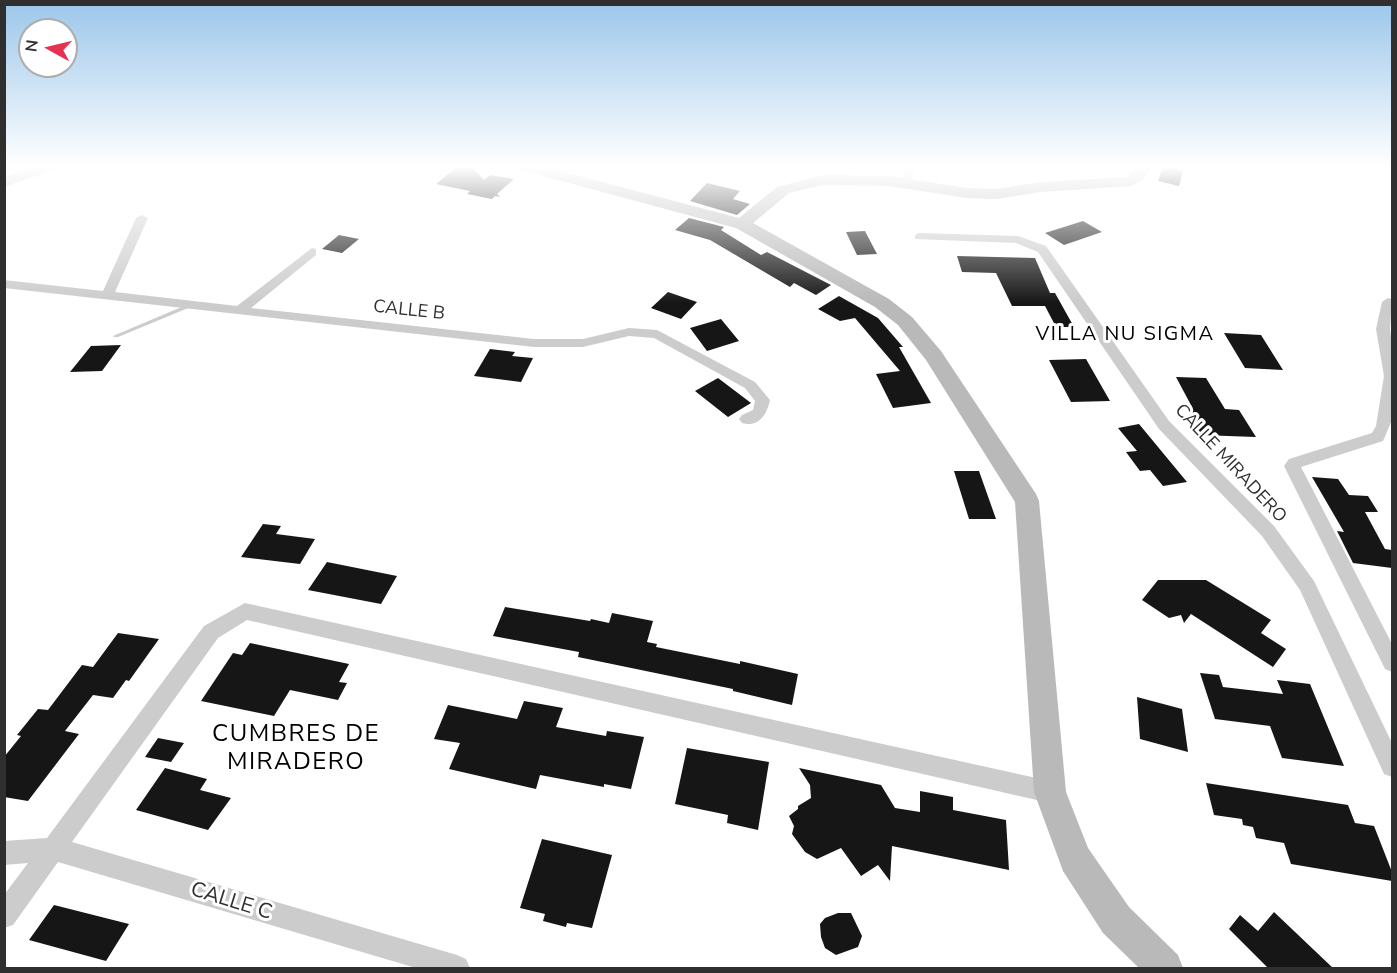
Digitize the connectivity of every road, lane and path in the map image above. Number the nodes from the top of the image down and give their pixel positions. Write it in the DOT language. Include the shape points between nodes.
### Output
graph roads {
  1 [pos="697,211"];
  2 [pos="757,211"];
  3 [pos="142,218"];
  4 [pos="742,224"];
  5 [pos="918,237"];
  6 [pos="312,252"];
  7 [pos="4,284"];
  8 [pos="108,294"];
  9 [pos="1388,302"];
  10 [pos="191,305"];
  11 [pos="240,310"];
  12 [pos="116,336"];
  13 [pos="747,419"];
  14 [pos="1392,663"];
  15 [pos="1392,766"];
  16 [pos="1050,792"];
  17 [pos="54,849"];
  18 [pos="4,853"];
  19 [pos="4,916"];
  20 [pos="457,969"];
  21 [pos="1165,969"];
  1 -- 4 [label="main road"];
  2 -- 4 [label="main road"];
  3 -- 8 [label="street"];
  4 -- 16 [label="main road" via="882,303 905,321 934,356 1027,501"];
  5 -- 15 [label="street, CALLE MIRADERO" via="1018,240 1042,249 1164,425 1268,531 1307,586"];
  6 -- 11 [label="street"];
  7 -- 8 [label="street, CALLE B"];
  8 -- 10 [label="street, CALLE B"];
  9 -- 14 [label="street" via="1383,329 1391,376 1384,426 1378,436 1292,466"];
  10 -- 11 [label="street, CALLE B"];
  10 -- 12 [label="lane"];
  11 -- 13 [label="street, CALLE B" via="534,343 583,343 629,332 657,334 750,385 763,400 760,413"];
  16 -- 17 [label="street" via="245,611 211,632"];
  16 -- 21 [label="main road" via="1075,859 1116,920"];
  17 -- 18 [label="street, CALLE C"];
  17 -- 19 [label="street"];
  17 -- 20 [label="street, CALLE C"];
}
